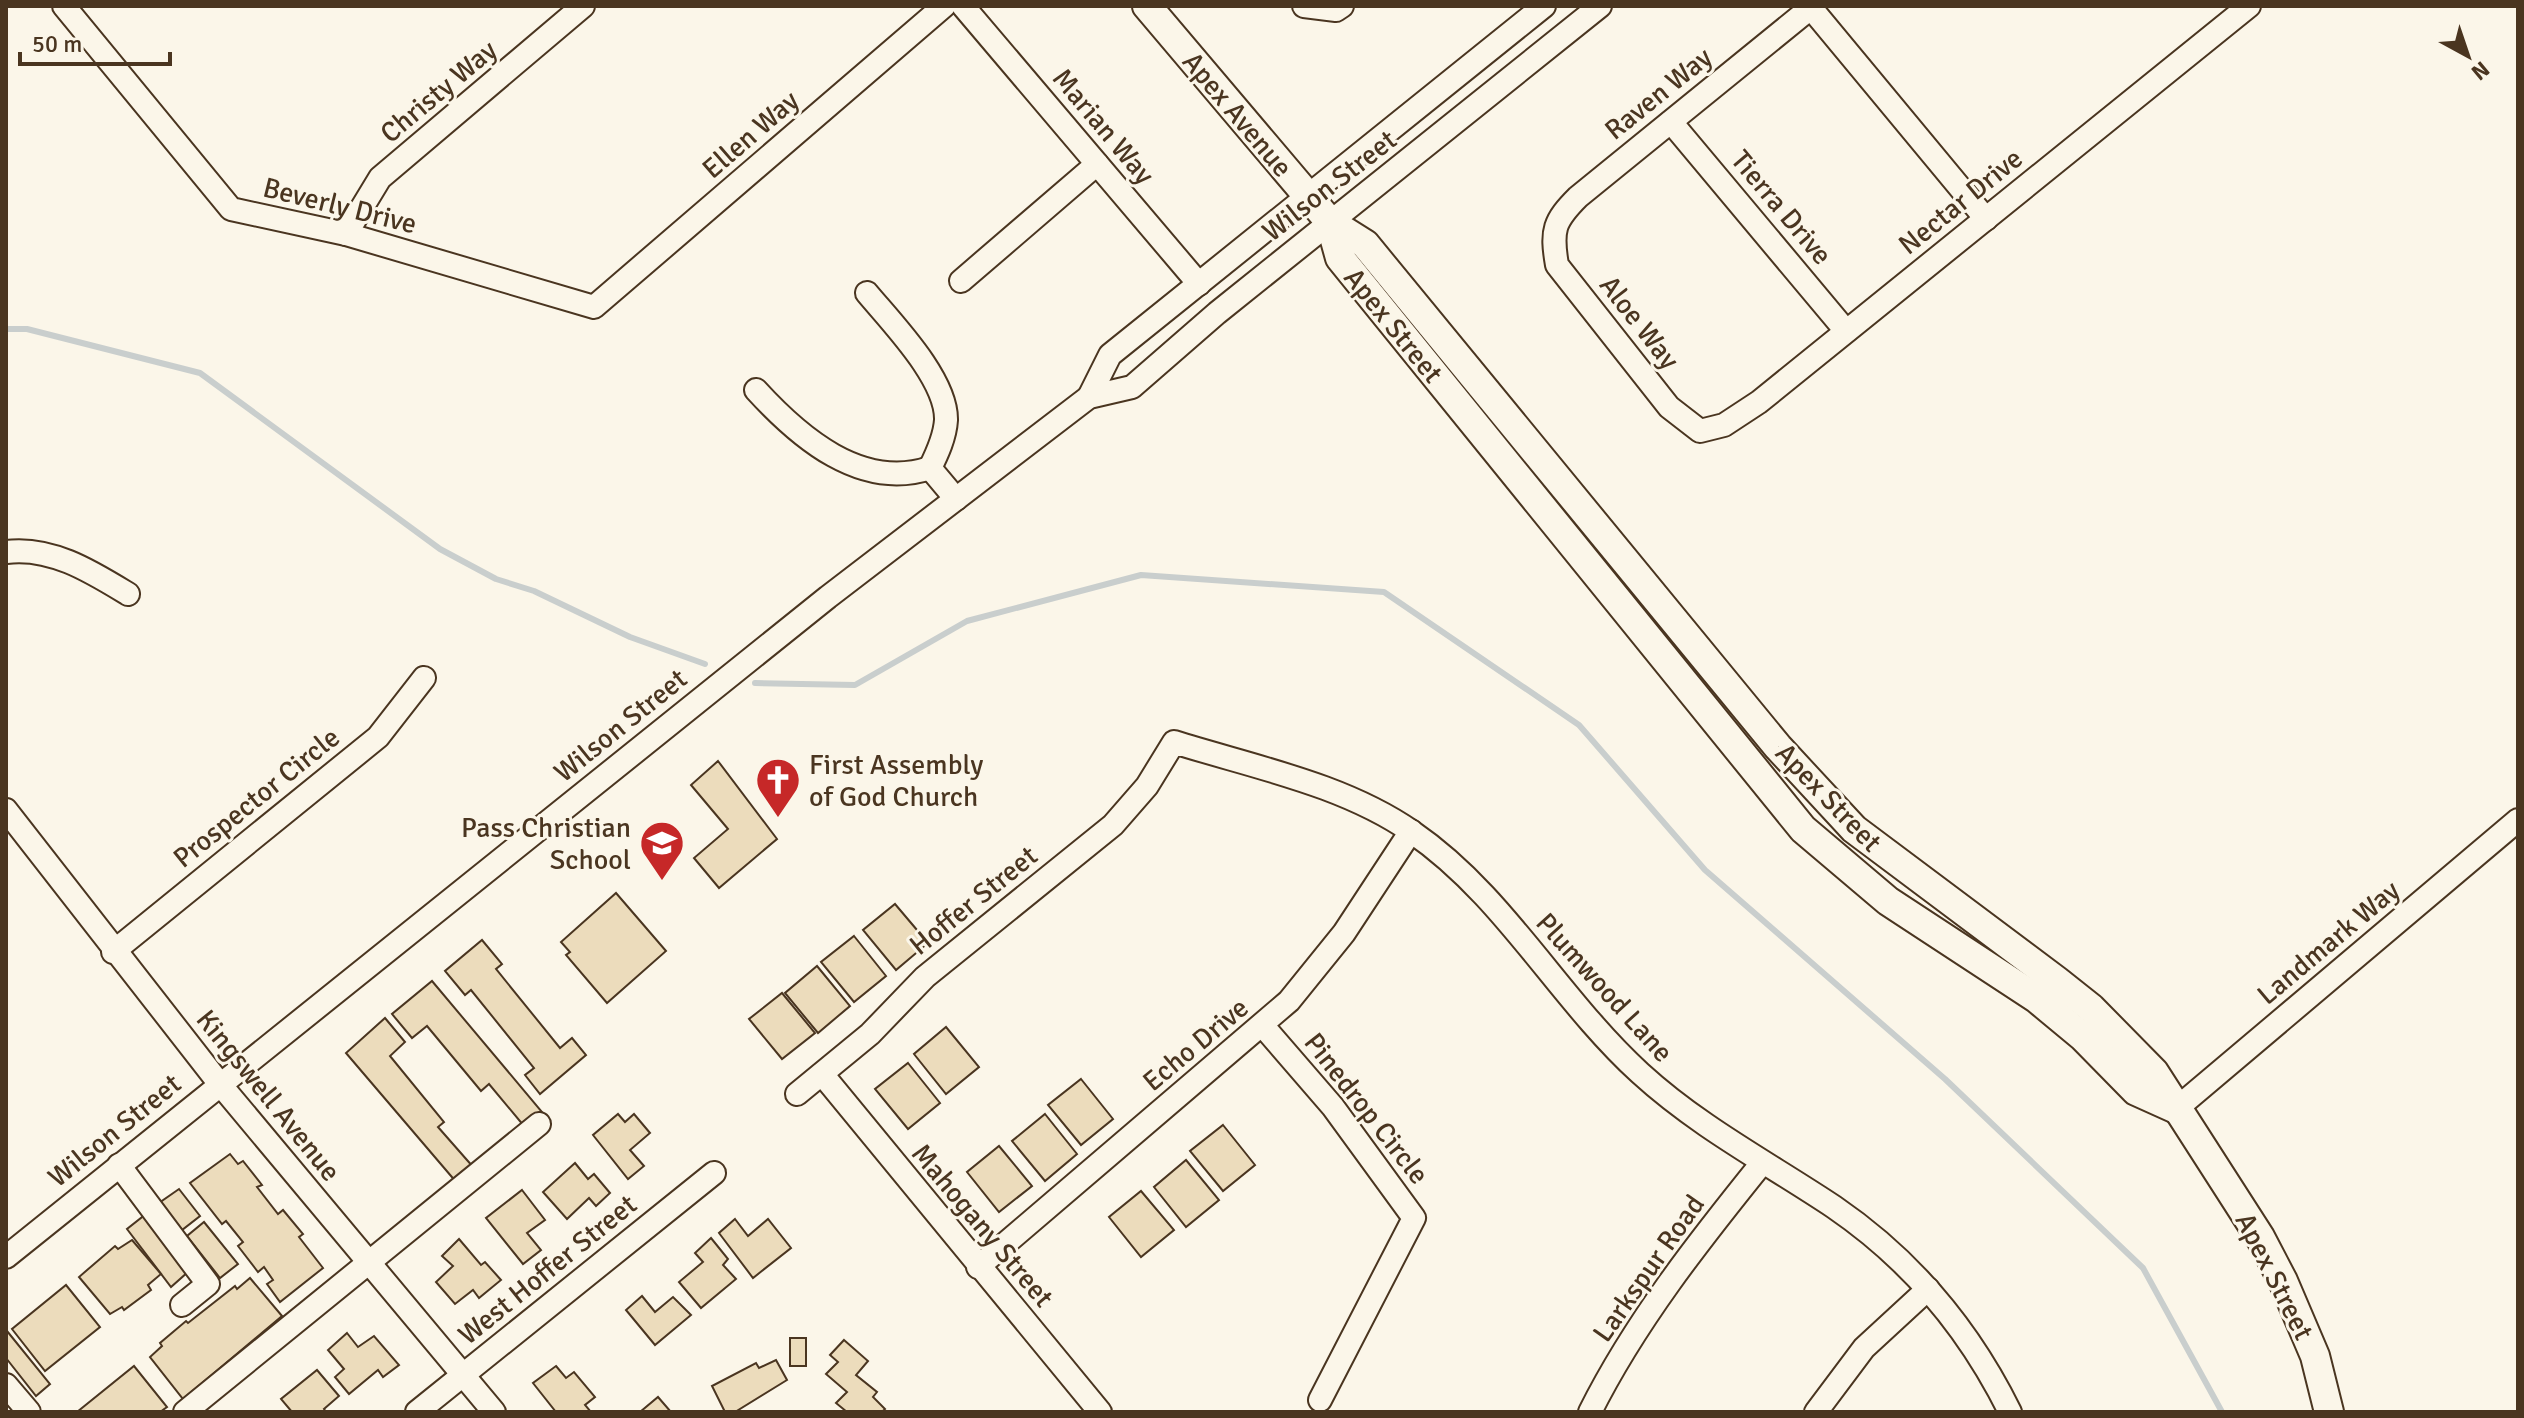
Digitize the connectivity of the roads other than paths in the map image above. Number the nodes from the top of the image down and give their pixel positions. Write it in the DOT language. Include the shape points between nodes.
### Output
graph roads {
  1 [pos="64,6"];
  2 [pos="583,6"];
  3 [pos="944,6"];
  4 [pos="963,6"];
  5 [pos="1147,6"];
  6 [pos="1304,6"];
  7 [pos="1342,6"];
  8 [pos="1544,6"];
  9 [pos="1600,6"];
  10 [pos="2249,6"];
  11 [pos="1812,7"];
  12 [pos="1671,122"];
  13 [pos="1097,164"];
  14 [pos="1308,197"];
  15 [pos="1986,219"];
  16 [pos="1330,222"];
  17 [pos="346,234"];
  18 [pos="1552,236"];
  19 [pos="961,281"];
  20 [pos="1199,284"];
  21 [pos="867,293"];
  22 [pos="594,307"];
  23 [pos="1846,331"];
  24 [pos="756,390"];
  25 [pos="1089,397"];
  26 [pos="1700,431"];
  27 [pos="930,468"];
  28 [pos="956,499"];
  29 [pos="6,552"];
  30 [pos="128,594"];
  31 [pos="424,678"];
  32 [pos="1174,742"];
  33 [pos="6,810"];
  34 [pos="2518,820"];
  35 [pos="1411,831"];
  36 [pos="113,952"];
  37 [pos="1263,1026"];
  38 [pos="822,1074"];
  39 [pos="219,1083"];
  40 [pos="797,1094"];
  41 [pos="2176,1109"];
  42 [pos="539,1124"];
  43 [pos="1762,1163"];
  44 [pos="119,1165"];
  45 [pos="714,1173"];
  46 [pos="6,1257"];
  47 [pos="369,1264"];
  48 [pos="978,1267"];
  49 [pos="1928,1289"];
  50 [pos="182,1305"];
  51 [pos="462,1376"];
  52 [pos="6,1385"];
  53 [pos="1320,1400"];
  54 [pos="29,1412"];
  55 [pos="185,1412"];
  56 [pos="417,1412"];
  57 [pos="494,1412"];
  58 [pos="1100,1412"];
  59 [pos="1590,1412"];
  60 [pos="1816,1412"];
  61 [pos="2010,1412"];
  62 [pos="2329,1412"];
  1 -- 17 [label="street, Beverly Drive" via="231,209"];
  2 -- 17 [label="street, Christy Way" via="380,178"];
  3 -- 22 [label="street, Ellen Way"];
  4 -- 13 [label="street, Marian Way"];
  5 -- 14 [label="main road, Apex Avenue"];
  6 -- 7 [label="street"];
  8 -- 14 [label="street, Wilson Street"];
  9 -- 16 [label="street, Wilson Street"];
  10 -- 15 [label="street, Nectar Drive"];
  11 -- 12 [label="street, Raven Way"];
  11 -- 15 [label="street"];
  12 -- 18 [label="street, Raven Way" via="1578,197"];
  12 -- 23 [label="street, Tierra Drive"];
  13 -- 19 [label="street"];
  13 -- 20 [label="street, Marian Way"];
  14 -- 16 [label="main road, Apex Avenue"];
  14 -- 20 [label="street, Wilson Street"];
  15 -- 23 [label="street, Nectar Drive"];
  16 -- 25 [label="street, Wilson Street" via="1132,387"];
  16 -- 41 [label="main road, Apex Street" via="1340,258 1803,829 1888,901 2036,998 2136,1091"];
  17 -- 22 [label="street, Beverly Drive"];
  18 -- 26 [label="street, Aloe Way" via="1557,265 1669,407"];
  20 -- 25 [label="street, Wilson Street" via="1110,355"];
  21 -- 27 [label="street" via="912,346 937,388 946,419"];
  23 -- 26 [label="street, Nectar Drive" via="1759,402 1724,425"];
  24 -- 27 [label="street" via="792,429 833,456 898,475"];
  25 -- 28 [label="street, Wilson Street"];
  27 -- 28 [label="street"];
  28 -- 39 [label="street, Wilson Street"];
  29 -- 30 [label="street" via="76,563"];
  31 -- 36 [label="street, Prospector Circle" via="378,737"];
  32 -- 35 [label="street, Plumwood Lane" via="1333,793"];
  32 -- 38 [label="street, Hoffer Street" via="1147,786 1113,825 925,977"];
  33 -- 36 [label="street, Kingswell Avenue"];
  34 -- 41 [label="street, Landmark Way"];
  35 -- 37 [label="street, Echo Drive" via="1313,975"];
  35 -- 43 [label="street, Plumwood Lane" via="1474,883 1588,1020 1640,1073"];
  36 -- 39 [label="street, Kingswell Avenue"];
  37 -- 48 [label="street, Echo Drive"];
  37 -- 53 [label="street, Pinedrop Circle" via="1326,1098 1414,1218"];
  38 -- 40 [label="street, Hoffer Street"];
  38 -- 48 [label="street, Mahogany Street"];
  39 -- 44 [label="street, Wilson Street"];
  39 -- 47 [label="street, Kingswell Avenue"];
  41 -- 62 [label="main road, Apex Street" via="2283,1281 2315,1356"];
  42 -- 47 [label="street"];
  43 -- 49 [label="street, Plumwood Lane" via="1875,1238"];
  43 -- 59 [label="street, Larkspur Road" via="1692,1250"];
  44 -- 46 [label="street, Wilson Street"];
  44 -- 50 [label="street" via="208,1284"];
  45 -- 51 [label="street, West Hoffer Street"];
  47 -- 51 [label="street, Kingswell Avenue"];
  47 -- 55 [label="street"];
  48 -- 58 [label="street, Mahogany Street"];
  49 -- 60 [label="street" via="1848,1365"];
  49 -- 61 [label="street, Plumwood Lane" via="1967,1338"];
  51 -- 56 [label="street, West Hoffer Street"];
  51 -- 57 [label="street, Kingswell Avenue"];
  52 -- 54 [label="street"];
}
